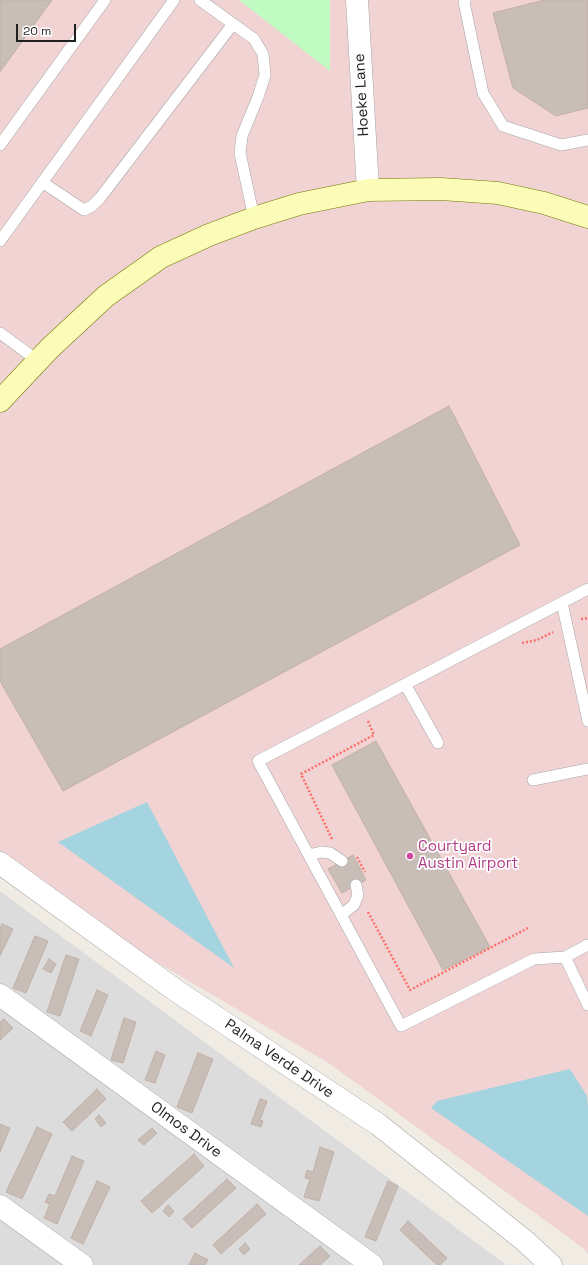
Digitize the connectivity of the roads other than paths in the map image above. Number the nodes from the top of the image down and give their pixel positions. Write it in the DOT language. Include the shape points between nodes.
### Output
graph roads {
  1 [pos="105,0"];
  2 [pos="174,0"];
  3 [pos="200,0"];
  4 [pos="357,0"];
  5 [pos="465,0"];
  6 [pos="233,24"];
  7 [pos="588,140"];
  8 [pos="0,145"];
  9 [pos="42,182"];
  10 [pos="368,190"];
  11 [pos="588,217"];
  12 [pos="254,218"];
  13 [pos="0,241"];
  14 [pos="0,333"];
  15 [pos="38,361"];
  16 [pos="0,401"];
  17 [pos="588,589"];
  18 [pos="562,603"];
  19 [pos="405,684"];
  20 [pos="588,720"];
  21 [pos="438,743"];
  22 [pos="588,769"];
  23 [pos="533,780"];
  24 [pos="309,855"];
  25 [pos="342,861"];
  26 [pos="0,863"];
  27 [pos="356,885"];
  28 [pos="344,920"];
  29 [pos="588,945"];
  30 [pos="565,957"];
  31 [pos="0,995"];
  32 [pos="588,1005"];
  33 [pos="0,1206"];
  34 [pos="82,1265"];
  35 [pos="372,1265"];
  36 [pos="551,1265"];
  1 -- 8 [label="lane"];
  2 -- 9 [label="lane"];
  3 -- 6 [label="lane"];
  4 -- 10 [label="street, Hoeke Lane"];
  5 -- 7 [label="lane" via="483,93 502,126 561,145"];
  6 -- 9 [label="lane" via="92,206 84,210"];
  6 -- 12 [label="lane" via="254,39 263,54 266,75 242,136 240,153"];
  9 -- 13 [label="lane"];
  10 -- 11 [label="main road" via="441,189 498,193 544,203"];
  10 -- 12 [label="main road" via="299,204"];
  12 -- 15 [label="main road" via="161,257 106,296"];
  14 -- 15 [label="lane"];
  15 -- 16 [label="main road"];
  17 -- 18 [label="lane"];
  18 -- 19 [label="lane"];
  18 -- 20 [label="lane"];
  19 -- 21 [label="lane"];
  19 -- 24 [label="lane" via="258,761"];
  22 -- 23 [label="lane"];
  24 -- 25 [label="lane" via="330,853"];
  24 -- 28 [label="lane"];
  26 -- 36 [label="street, Palma Verde Drive" via="178,992 379,1125 525,1241"];
  27 -- 28 [label="lane" via="358,895"];
  28 -- 30 [label="lane" via="401,1026 534,959"];
  29 -- 30 [label="lane"];
  30 -- 32 [label="lane"];
  31 -- 35 [label="street, Olmos Drive"];
  33 -- 34 [label="street"];
}
